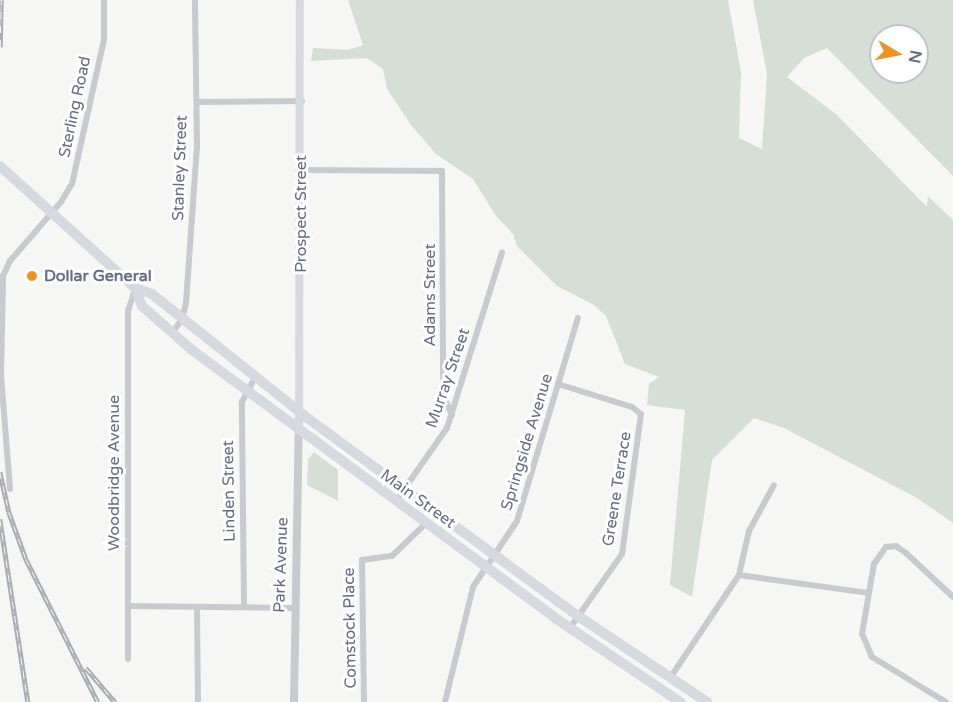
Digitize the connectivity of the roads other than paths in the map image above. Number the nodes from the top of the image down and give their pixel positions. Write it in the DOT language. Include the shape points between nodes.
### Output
graph roads {
  1 [pos="104,0"];
  2 [pos="195,0"];
  3 [pos="300,0"];
  4 [pos="302,101"];
  5 [pos="196,102"];
  6 [pos="0,166"];
  7 [pos="301,170"];
  8 [pos="52,213"];
  9 [pos="502,252"];
  10 [pos="135,288"];
  11 [pos="578,318"];
  12 [pos="182,319"];
  13 [pos="172,333"];
  14 [pos="255,378"];
  15 [pos="558,384"];
  16 [pos="246,390"];
  17 [pos="300,413"];
  18 [pos="452,415"];
  19 [pos="299,429"];
  20 [pos="774,485"];
  21 [pos="10,489"];
  22 [pos="404,490"];
  23 [pos="396,501"];
  24 [pos="426,523"];
  25 [pos="494,554"];
  26 [pos="485,567"];
  27 [pos="739,575"];
  28 [pos="868,593"];
  29 [pos="953,597"];
  30 [pos="128,606"];
  31 [pos="197,607"];
  32 [pos="244,607"];
  33 [pos="293,608"];
  34 [pos="578,616"];
  35 [pos="570,629"];
  36 [pos="128,659"];
  37 [pos="669,678"];
  38 [pos="198,702"];
  39 [pos="294,702"];
  40 [pos="364,702"];
  41 [pos="445,702"];
  42 [pos="680,702"];
  43 [pos="707,702"];
  44 [pos="946,702"];
  1 -- 8 [label="street, Sterling Road" via="104,40 73,178"];
  2 -- 5 [label="street, Stanley Street"];
  3 -- 4 [label="main road, Prospect Street"];
  4 -- 5 [label="street"];
  4 -- 7 [label="main road, Prospect Street"];
  5 -- 12 [label="street, Stanley Street" via="197,147"];
  6 -- 8 [label="highway, Main Street"];
  7 -- 17 [label="main road, Prospect Street"];
  7 -- 18 [label="street, Adams Street" via="442,171 443,395"];
  8 -- 10 [label="highway, Main Street"];
  8 -- 21 [label="street, Sterling Road" via="10,261 2,282 1,375"];
  9 -- 18 [label="street, Murray Street"];
  10 -- 12 [label="highway, Main Street" via="152,294"];
  10 -- 13 [label="highway, Main Street" via="142,306"];
  10 -- 30 [label="street, Woodbridge Avenue" via="128,311"];
  11 -- 15 [label="street, Springside Avenue"];
  12 -- 13 [label="street"];
  12 -- 14 [label="highway, Main Street"];
  13 -- 16 [label="highway, Main Street"];
  14 -- 16 [label="street, Linden Street"];
  14 -- 17 [label="highway, Main Street"];
  15 -- 25 [label="street, Springside Avenue" via="517,521"];
  15 -- 34 [label="street, Greene Terrace" via="639,410 622,554"];
  16 -- 19 [label="highway, Main Street"];
  16 -- 32 [label="street, Linden Street" via="242,402"];
  17 -- 19 [label="main road, Prospect Street"];
  17 -- 22 [label="highway, Main Street"];
  18 -- 22 [label="street, Murray Street" via="441,440"];
  19 -- 23 [label="highway, Main Street"];
  19 -- 33 [label="street, Park Avenue"];
  20 -- 27 [label="street" via="749,531"];
  22 -- 23 [label="street, Murray Street"];
  22 -- 25 [label="highway, Main Street"];
  23 -- 24 [label="highway, Main Street"];
  24 -- 26 [label="highway, Main Street"];
  24 -- 40 [label="street, Comstock Place" via="392,556 362,560"];
  25 -- 26 [label="street, Springside Avenue"];
  25 -- 34 [label="highway, Main Street"];
  26 -- 35 [label="highway, Main Street"];
  26 -- 41 [label="street, Springside Avenue" via="473,587"];
  27 -- 28 [label="street"];
  27 -- 37 [label="street"];
  28 -- 29 [label="street" via="878,555 886,547 896,546"];
  28 -- 44 [label="street" via="862,634 869,652"];
  30 -- 31 [label="street"];
  30 -- 36 [label="street, Woodbridge Avenue"];
  31 -- 32 [label="street"];
  31 -- 38 [label="street"];
  32 -- 33 [label="street"];
  33 -- 39 [label="street, Park Avenue"];
  34 -- 35 [label="street, Greene Terrace"];
  34 -- 37 [label="highway, Main Street"];
  35 -- 42 [label="highway, Main Street"];
  37 -- 43 [label="highway, Main Street"];
}
